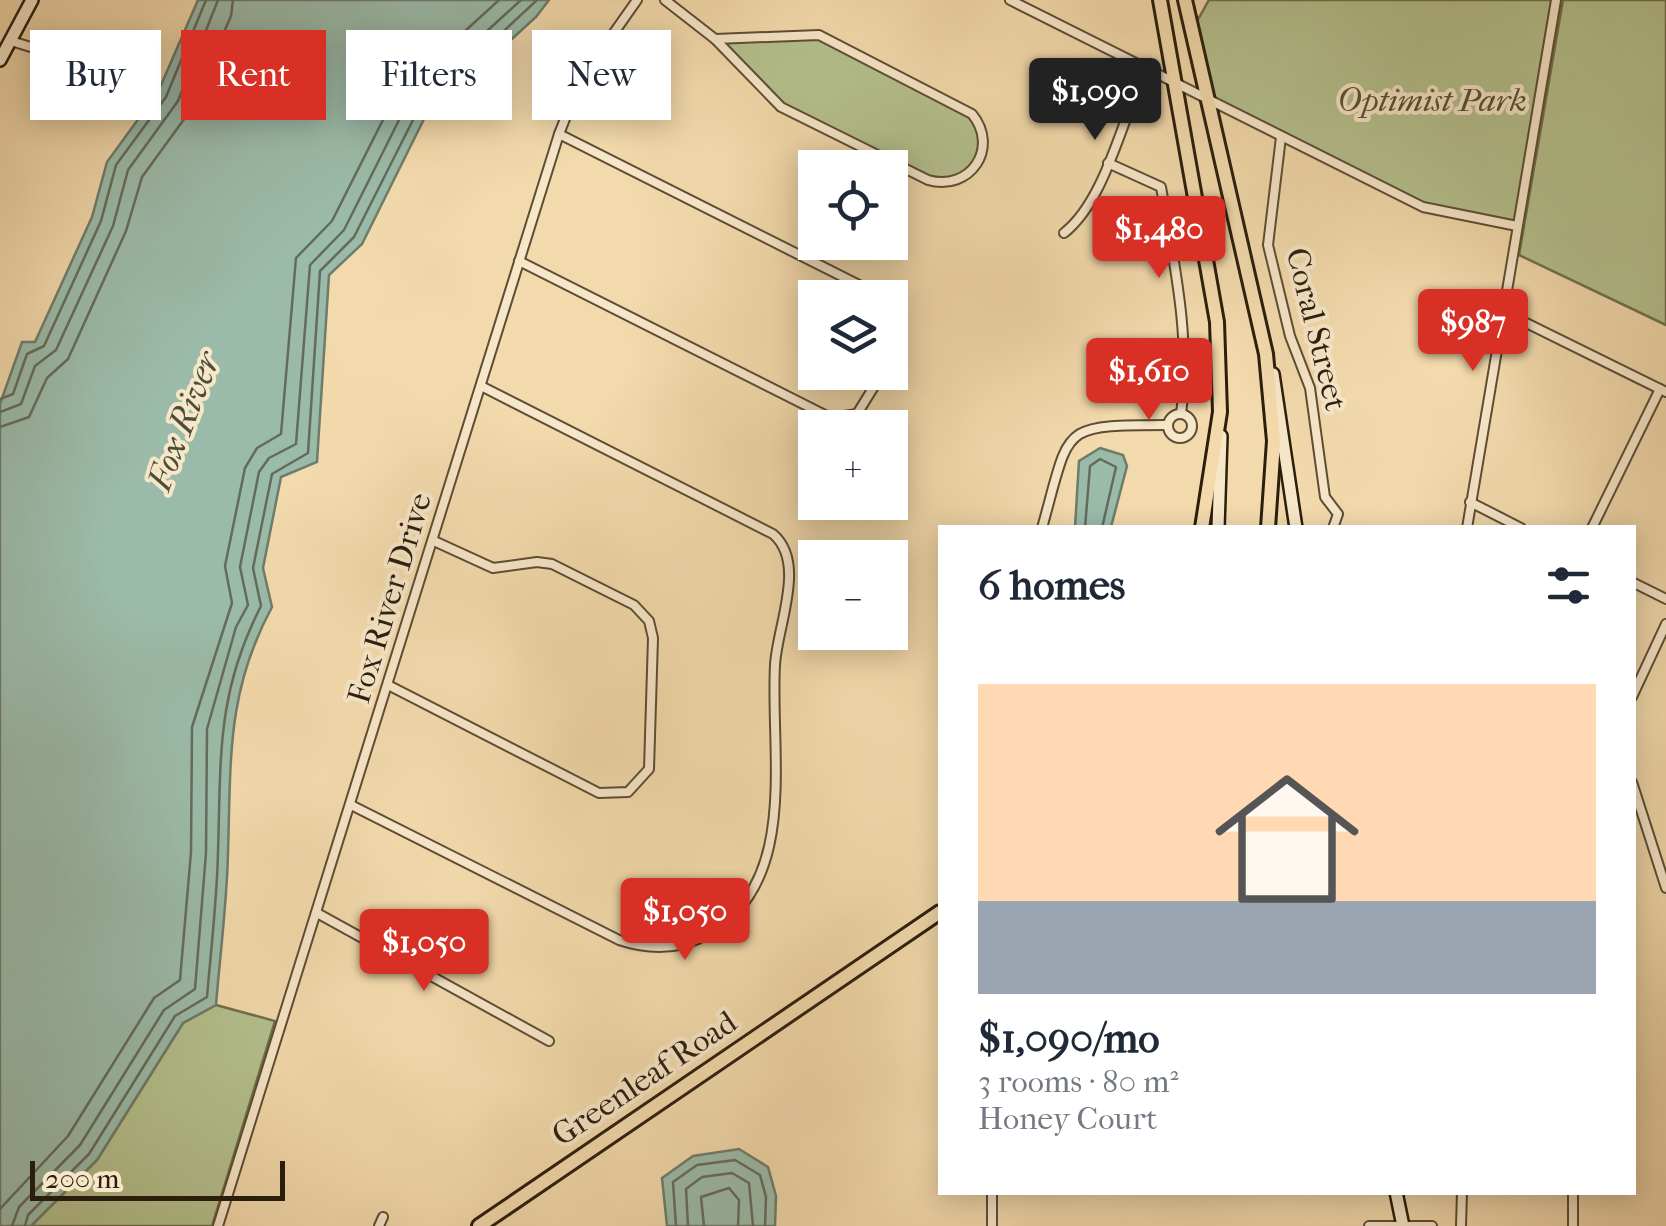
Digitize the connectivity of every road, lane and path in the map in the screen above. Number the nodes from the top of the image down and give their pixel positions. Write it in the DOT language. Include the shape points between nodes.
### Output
graph roads {
  1 [pos="32,0"];
  2 [pos="637,0"];
  3 [pos="665,0"];
  4 [pos="1010,0"];
  5 [pos="1160,0"];
  6 [pos="1185,0"];
  7 [pos="1556,0"];
  8 [pos="715,39"];
  9 [pos="11,41"];
  10 [pos="30,47"];
  11 [pos="0,60"];
  12 [pos="1146,69"];
  13 [pos="1175,83"];
  14 [pos="1205,99"];
  15 [pos="559,134"];
  16 [pos="1281,137"];
  17 [pos="1108,163"];
  18 [pos="1517,226"];
  19 [pos="1064,234"];
  20 [pos="519,260"];
  21 [pos="850,280"];
  22 [pos="1502,311"];
  23 [pos="1266,354"];
  24 [pos="481,386"];
  25 [pos="872,390"];
  26 [pos="1663,390"];
  27 [pos="1220,412"];
  28 [pos="1181,414"];
  29 [pos="1168,425"];
  30 [pos="1470,502"];
  31 [pos="1043,525"];
  32 [pos="1202,525"];
  33 [pos="1218,525"];
  34 [pos="1268,525"];
  35 [pos="1296,525"];
  36 [pos="1334,525"];
  37 [pos="1467,525"];
  38 [pos="1515,525"];
  39 [pos="1594,525"];
  40 [pos="434,541"];
  41 [pos="1636,584"];
  42 [pos="1666,599"];
  43 [pos="1666,624"];
  44 [pos="388,685"];
  45 [pos="1636,688"];
  46 [pos="351,804"];
  47 [pos="1636,808"];
  48 [pos="1666,888"];
  49 [pos="318,913"];
  50 [pos="938,913"];
  51 [pos="549,1041"];
  52 [pos="992,1195"];
  53 [pos="1397,1195"];
  54 [pos="1462,1195"];
  55 [pos="1572,1195"];
  56 [pos="1403,1225"];
  57 [pos="218,1226"];
  58 [pos="479,1226"];
  59 [pos="992,1226"];
  60 [pos="1369,1226"];
  61 [pos="1432,1226"];
  62 [pos="1462,1226"];
  63 [pos="1573,1226"];
  1 -- 9 [label="main road"];
  2 -- 15 [label="street, Fox River Drive" via="580,81"];
  3 -- 8 [label="street"];
  4 -- 12 [label="street"];
  5 -- 13 [label="main road"];
  6 -- 14 [label="main road"];
  7 -- 18 [label="street"];
  8 -- 8 [label="street" via="781,108 928,180 954,182 980,160 984,136 972,114 819,35"];
  9 -- 10 [label="street"];
  9 -- 11 [label="main road"];
  12 -- 13 [label="street"];
  12 -- 17 [label="street"];
  13 -- 14 [label="street"];
  13 -- 27 [label="main road" via="1217,322"];
  14 -- 16 [label="street"];
  14 -- 23 [label="main road"];
  15 -- 20 [label="street, Fox River Drive"];
  15 -- 21 [label="street"];
  16 -- 18 [label="street" via="1423,207"];
  16 -- 36 [label="street, Coral Street" via="1268,246 1310,388 1325,497 1338,514"];
  17 -- 19 [label="street" via="1078,222"];
  17 -- 28 [label="street" via="1161,187 1178,284 1185,366"];
  18 -- 22 [label="street"];
  20 -- 24 [label="street, Fox River Drive"];
  20 -- 25 [label="street" via="831,418 858,414"];
  22 -- 26 [label="street"];
  22 -- 30 [label="street"];
  23 -- 34 [label="main road" via="1274,441"];
  23 -- 35 [label="main road"];
  24 -- 40 [label="street, Fox River Drive"];
  24 -- 46 [label="street" via="772,534 790,561 778,633 769,852 739,910 694,941 665,948 619,940"];
  26 -- 39 [label="street"];
  27 -- 32 [label="main road"];
  27 -- 33 [label="main road"];
  28 -- 29 [label="street"];
  28 -- 29 [label="street" via="1192,422 1188,435 1174,437"];
  29 -- 31 [label="street" via="1084,427 1072,437"];
  30 -- 37 [label="street"];
  30 -- 38 [label="street"];
  40 -- 44 [label="street, Fox River Drive"];
  40 -- 44 [label="street" via="494,568 552,564 640,609 652,638 649,769 622,794 599,793"];
  41 -- 42 [label="street"];
  43 -- 45 [label="street"];
  44 -- 46 [label="street, Fox River Drive"];
  46 -- 49 [label="street, Fox River Drive"];
  47 -- 48 [label="street"];
  49 -- 51 [label="street"];
  49 -- 57 [label="street, Fox River Drive"];
  50 -- 58 [label="main road, Greenleaf Road"];
  52 -- 59 [label="street"];
  53 -- 56 [label="main road"];
  54 -- 62 [label="street"];
  55 -- 63 [label="street"];
  56 -- 60 [label="street"];
  56 -- 61 [label="street"];
}
